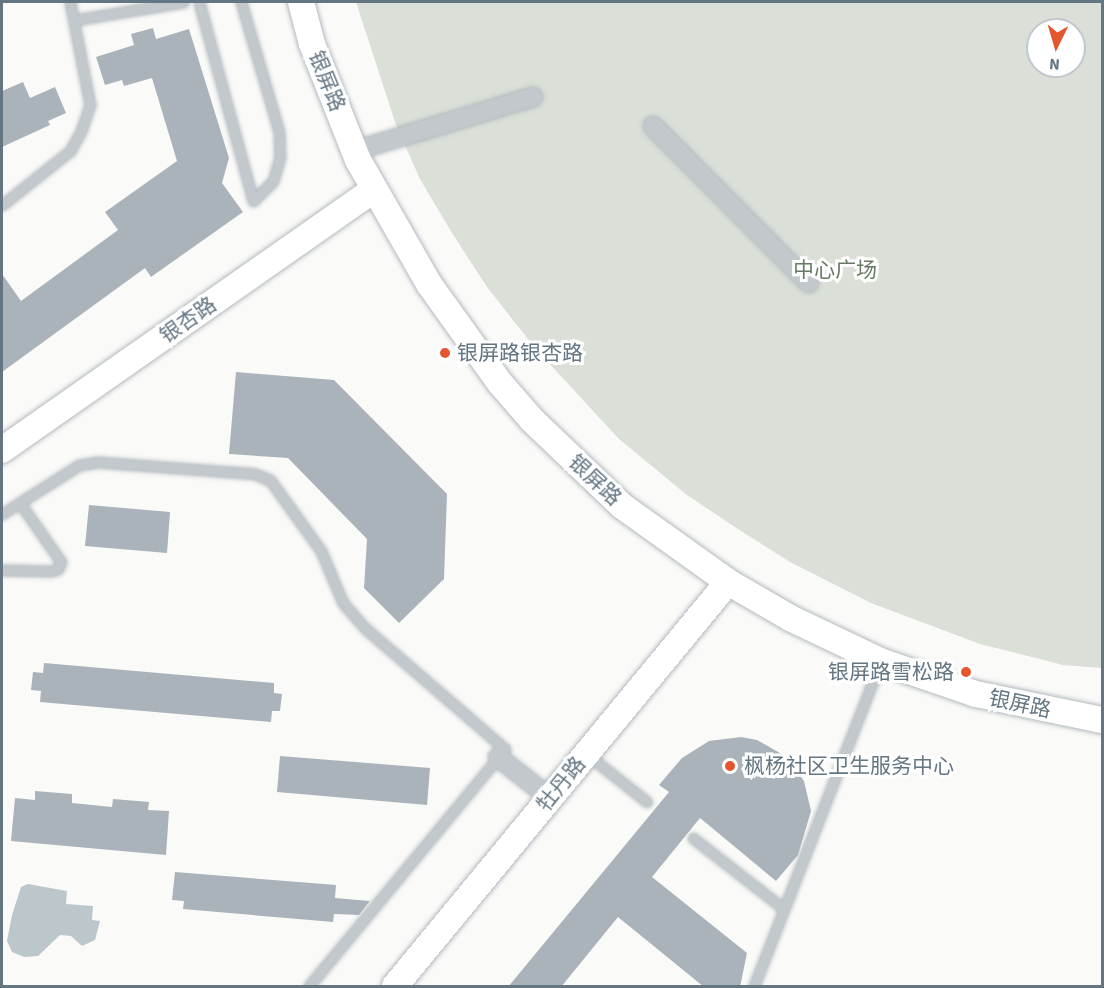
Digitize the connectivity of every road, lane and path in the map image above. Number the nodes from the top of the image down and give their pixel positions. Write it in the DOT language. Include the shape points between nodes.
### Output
graph roads {
  1 [pos="70,2"];
  2 [pos="184,2"];
  3 [pos="200,2"];
  4 [pos="241,2"];
  5 [pos="301,2"];
  6 [pos="74,20"];
  7 [pos="533,97"];
  8 [pos="653,126"];
  9 [pos="354,151"];
  10 [pos="374,190"];
  11 [pos="2,205"];
  12 [pos="809,283"];
  13 [pos="2,450"];
  14 [pos="20,502"];
  15 [pos="2,512"];
  16 [pos="2,570"];
  17 [pos="728,582"];
  18 [pos="880,661"];
  19 [pos="1102,720"];
  20 [pos="586,754"];
  21 [pos="498,757"];
  22 [pos="550,798"];
  23 [pos="647,802"];
  24 [pos="693,838"];
  25 [pos="784,909"];
  26 [pos="309,987"];
  27 [pos="395,987"];
  28 [pos="754,987"];
  1 -- 6 [label="lane"];
  2 -- 6 [label="lane"];
  3 -- 4 [label="lane" via="253,201 273,182 280,158 279,132"];
  5 -- 9 [label="street, 银屏路" via="312,44"];
  6 -- 11 [label="lane" via="90,105 81,131 70,151"];
  7 -- 9 [label="street"];
  8 -- 12 [label="street"];
  9 -- 10 [label="street, 银屏路"];
  10 -- 13 [label="street, 银杏路"];
  10 -- 17 [label="street, 银屏路" via="458,328 532,420 622,506"];
  14 -- 15 [label="lane"];
  14 -- 16 [label="lane" via="61,562 58,569 51,571"];
  14 -- 21 [label="lane" via="79,465 97,462 255,474 270,480 321,551 343,603 366,629 505,749"];
  17 -- 18 [label="street, 银屏路" via="790,618"];
  17 -- 20 [label="street, 牡丹路"];
  18 -- 19 [label="street, 银屏路" via="976,694"];
  18 -- 25 [label="lane"];
  20 -- 22 [label="street, 牡丹路"];
  20 -- 23 [label="lane"];
  21 -- 22 [label="street"];
  21 -- 26 [label="lane"];
  22 -- 27 [label="street, 牡丹路"];
  24 -- 25 [label="lane"];
  25 -- 28 [label="lane"];
}
